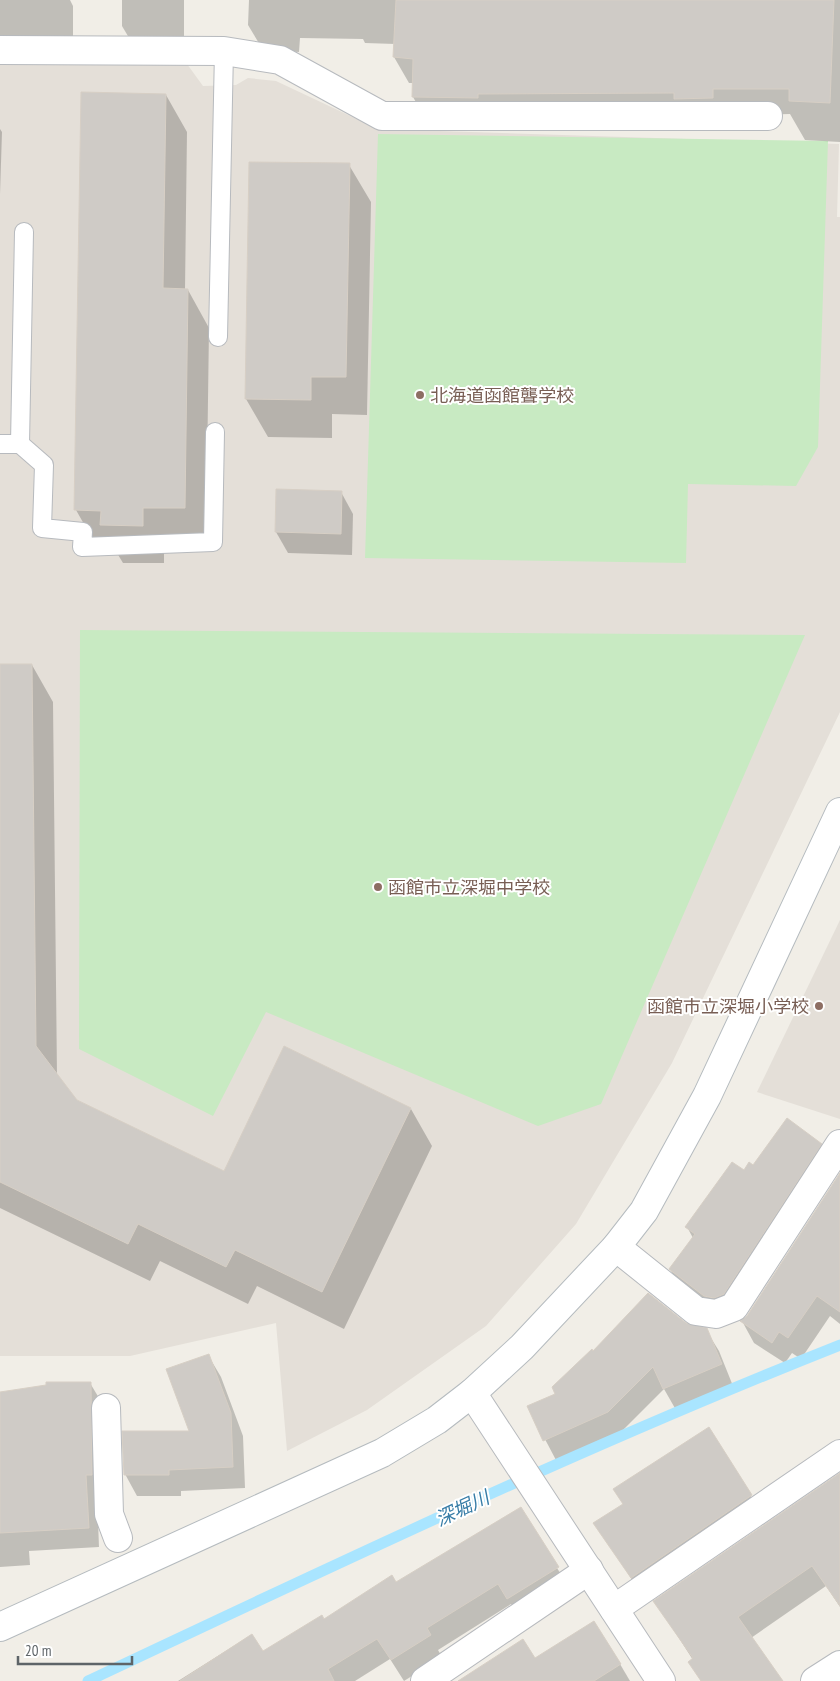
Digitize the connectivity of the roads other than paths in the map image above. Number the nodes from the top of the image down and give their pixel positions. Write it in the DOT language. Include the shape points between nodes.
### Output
graph roads {
  1 [pos="0,50"];
  2 [pos="224,50"];
  3 [pos="768,116"];
  4 [pos="24,232"];
  5 [pos="218,337"];
  6 [pos="215,432"];
  7 [pos="0,444"];
  8 [pos="20,444"];
  9 [pos="840,812"];
  10 [pos="840,1144"];
  11 [pos="616,1247"];
  12 [pos="472,1393"];
  13 [pos="106,1408"];
  14 [pos="840,1454"];
  15 [pos="118,1538"];
  16 [pos="589,1570"];
  17 [pos="614,1609"];
  18 [pos="0,1627"];
  19 [pos="840,1665"];
  20 [pos="425,1681"];
  21 [pos="662,1681"];
  22 [pos="815,1681"];
  1 -- 2 [label="street"];
  2 -- 3 [label="street" via="280,60 382,116"];
  2 -- 5 [label="lane"];
  4 -- 8 [label="lane"];
  6 -- 8 [label="lane" via="213,542 82,547 83,532 42,528 44,465"];
  7 -- 8 [label="lane"];
  9 -- 11 [label="street" via="707,1096 644,1211"];
  10 -- 11 [label="street" via="734,1307 716,1314 696,1311"];
  11 -- 12 [label="street" via="522,1347"];
  12 -- 16 [label="street"];
  12 -- 18 [label="street" via="382,1453"];
  13 -- 15 [label="street" via="109,1514"];
  14 -- 17 [label="street"];
  16 -- 17 [label="street"];
  16 -- 20 [label="street"];
  17 -- 21 [label="street"];
  19 -- 22 [label="street"];
}
